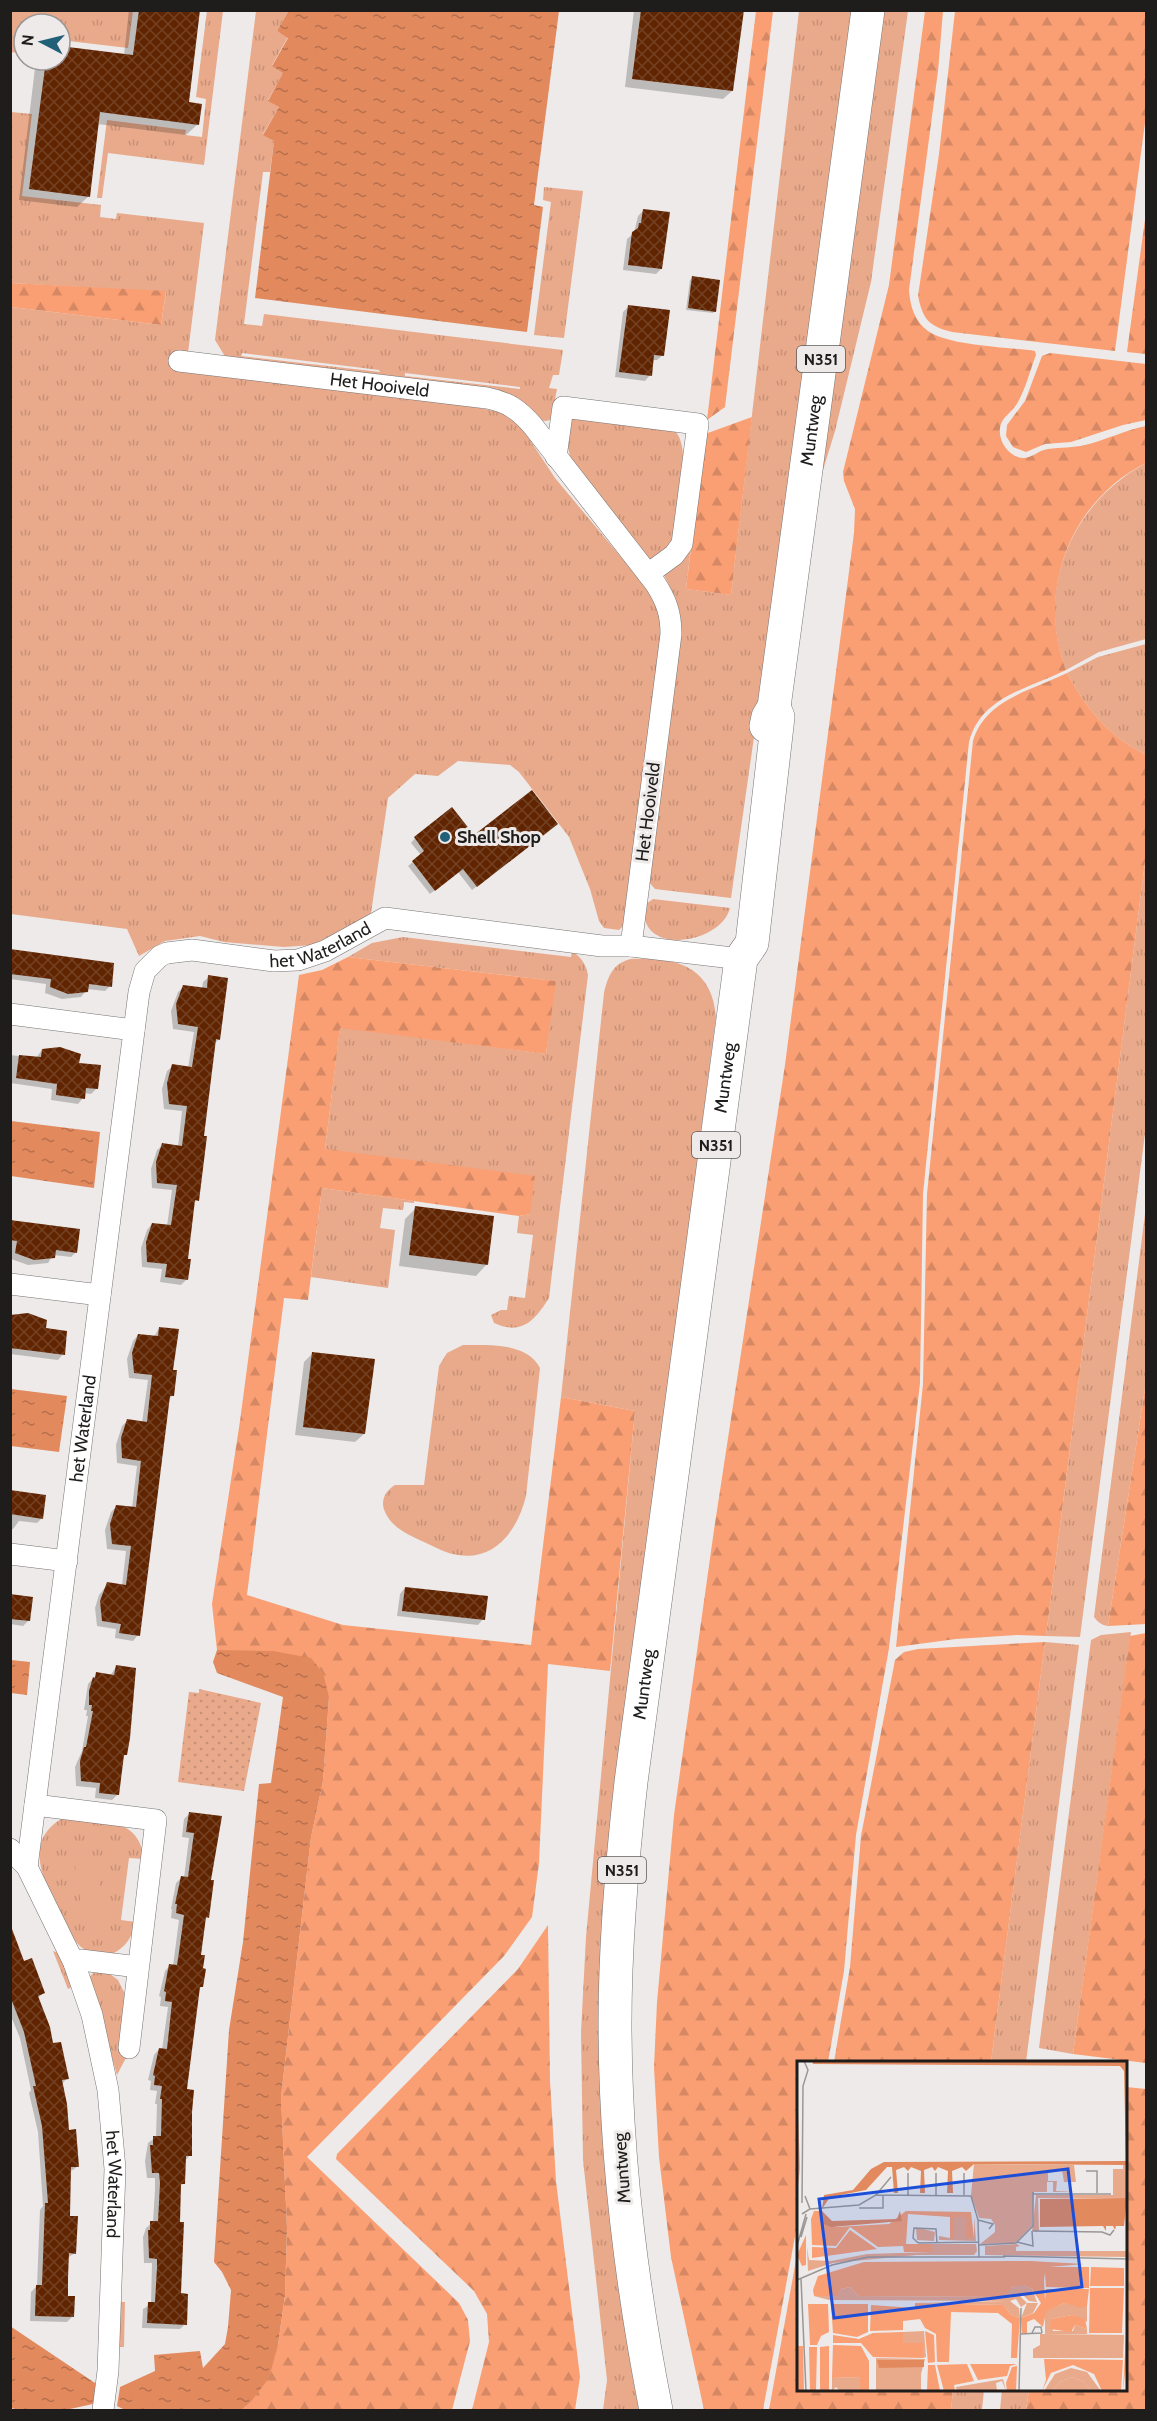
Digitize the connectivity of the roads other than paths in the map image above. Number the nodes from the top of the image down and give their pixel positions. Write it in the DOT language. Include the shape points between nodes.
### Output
graph roads {
  1 [pos="868,10"];
  2 [pos="179,361"];
  3 [pos="556,457"];
  4 [pos="648,574"];
  5 [pos="631,946"];
  6 [pos="741,959"];
  7 [pos="10,1014"];
  8 [pos="134,1030"];
  9 [pos="10,1284"];
  10 [pos="100,1295"];
  11 [pos="10,1554"];
  12 [pos="67,1561"];
  13 [pos="35,1805"];
  14 [pos="10,1849"];
  15 [pos="27,1867"];
  16 [pos="74,1963"];
  17 [pos="138,1967"];
  18 [pos="129,2048"];
  19 [pos="103,2408"];
  20 [pos="656,2410"];
  1 -- 6 [label="main road, Muntweg / N351" via="774,707 778,717 759,896 752,943"];
  2 -- 3 [label="street, Het Hooiveld" via="497,400 521,412"];
  3 -- 4 [label="street, Het Hooiveld"];
  3 -- 4 [label="street" via="562,407 698,423 682,544"];
  4 -- 5 [label="street, Het Hooiveld" via="667,604 671,634"];
  5 -- 6 [label="street"];
  5 -- 8 [label="street, het Waterland" via="602,946 385,918 318,954 293,960 175,950 160,956 145,971"];
  6 -- 20 [label="main road, Muntweg / N351" via="631,1782 618,1917 615,2022 621,2161 640,2326"];
  7 -- 8 [label="street"];
  8 -- 10 [label="street, het Waterland"];
  9 -- 10 [label="street"];
  10 -- 12 [label="street, het Waterland"];
  11 -- 12 [label="street"];
  12 -- 13 [label="street, het Waterland"];
  13 -- 15 [label="street, het Waterland"];
  13 -- 17 [label="street" via="156,1820"];
  14 -- 15 [label="street, het Waterland"];
  15 -- 16 [label="street, het Waterland"];
  16 -- 17 [label="street" via="81,1960"];
  16 -- 19 [label="street, het Waterland" via="99,2042 114,2136"];
  17 -- 18 [label="street"];
}
